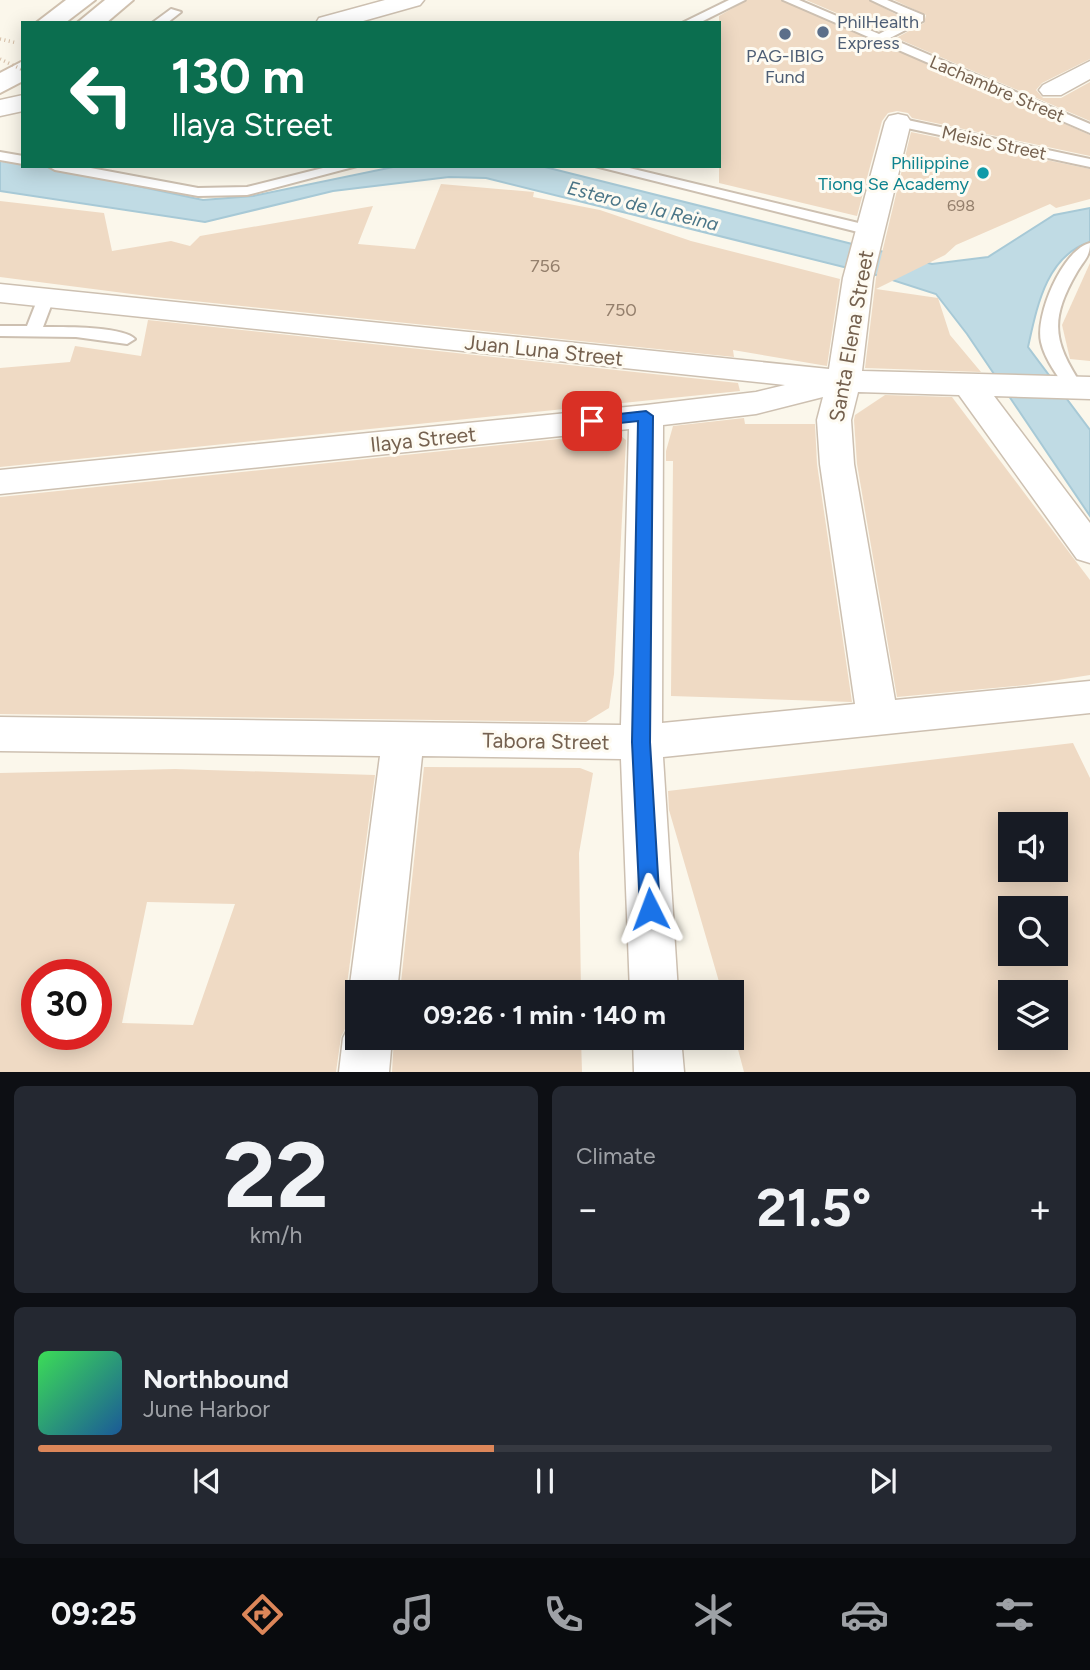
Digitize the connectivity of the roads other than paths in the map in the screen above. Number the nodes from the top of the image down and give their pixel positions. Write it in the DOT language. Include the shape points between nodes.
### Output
graph roads {
  1 [pos="83,0"];
  2 [pos="121,0"];
  3 [pos="412,0"];
  4 [pos="739,0"];
  5 [pos="789,0"];
  6 [pos="877,0"];
  7 [pos="175,12"];
  8 [pos="51,21"];
  9 [pos="92,21"];
  10 [pos="161,21"];
  11 [pos="335,21"];
  12 [pos="692,21"];
  13 [pos="879,39"];
  14 [pos="1090,69"];
  15 [pos="21,71"];
  16 [pos="0,85"];
  17 [pos="1052,90"];
  18 [pos="21,103"];
  19 [pos="0,108"];
  20 [pos="898,122"];
  21 [pos="1090,129"];
  22 [pos="0,156"];
  23 [pos="21,160"];
  24 [pos="1090,163"];
  25 [pos="66,168"];
  26 [pos="342,168"];
  27 [pos="610,168"];
  28 [pos="869,235"];
  29 [pos="1090,248"];
  30 [pos="858,278"];
  31 [pos="0,293"];
  32 [pos="46,298"];
  33 [pos="0,331"];
  34 [pos="33,331"];
  35 [pos="127,340"];
  36 [pos="845,381"];
  37 [pos="973,387"];
  38 [pos="1080,392"];
  39 [pos="646,416"];
  40 [pos="0,482"];
  41 [pos="1090,550"];
  42 [pos="1088,703"];
  43 [pos="877,719"];
  44 [pos="0,734"];
  45 [pos="402,739"];
  46 [pos="641,742"];
  47 [pos="374,980"];
  48 [pos="653,980"];
  49 [pos="366,1050"];
  50 [pos="658,1050"];
  51 [pos="363,1072"];
  52 [pos="659,1072"];
  1 -- 8 [label="main road"];
  2 -- 9 [label="main road"];
  3 -- 11 [label="street"];
  4 -- 12 [label="lane"];
  5 -- 13 [label="lane, Lachambre Street"];
  6 -- 13 [label="lane" via="919,18"];
  7 -- 10 [label="lane"];
  13 -- 21 [label="lane, Lachambre Street"];
  14 -- 17 [label="street"];
  15 -- 16 [label="main road"];
  18 -- 19 [label="street"];
  20 -- 24 [label="lane, Meisic Street"];
  20 -- 28 [label="street, Santa Elena Street"];
  22 -- 23 [label="lane"];
  25 -- 26 [label="lane" via="198,192 247,191"];
  27 -- 28 [label="lane"];
  28 -- 30 [label="street, Santa Elena Street"];
  29 -- 38 [label="lane" via="1073,261 1048,324 1050,347"];
  30 -- 36 [label="street, Santa Elena Street"];
  31 -- 32 [label="street, Juan Luna Street"];
  32 -- 34 [label="lane"];
  32 -- 36 [label="street, Juan Luna Street"];
  33 -- 34 [label="lane"];
  34 -- 35 [label="lane"];
  36 -- 37 [label="street, Juan Luna Street"];
  36 -- 39 [label="street, Ilaya Street" via="756,402"];
  36 -- 43 [label="street, Santa Elena Street" via="834,420 837,464"];
  37 -- 38 [label="street, Juan Luna Street"];
  37 -- 41 [label="street"];
  39 -- 40 [label="street, Ilaya Street"];
  39 -- 46 [label="street"];
  42 -- 43 [label="street, Tabora Street"];
  43 -- 46 [label="street, Tabora Street"];
  44 -- 45 [label="street, Tabora Street"];
  45 -- 46 [label="street, Tabora Street"];
  45 -- 47 [label="street"];
  46 -- 48 [label="street"];
  49 -- 51 [label="street"];
  50 -- 52 [label="street"];
}
